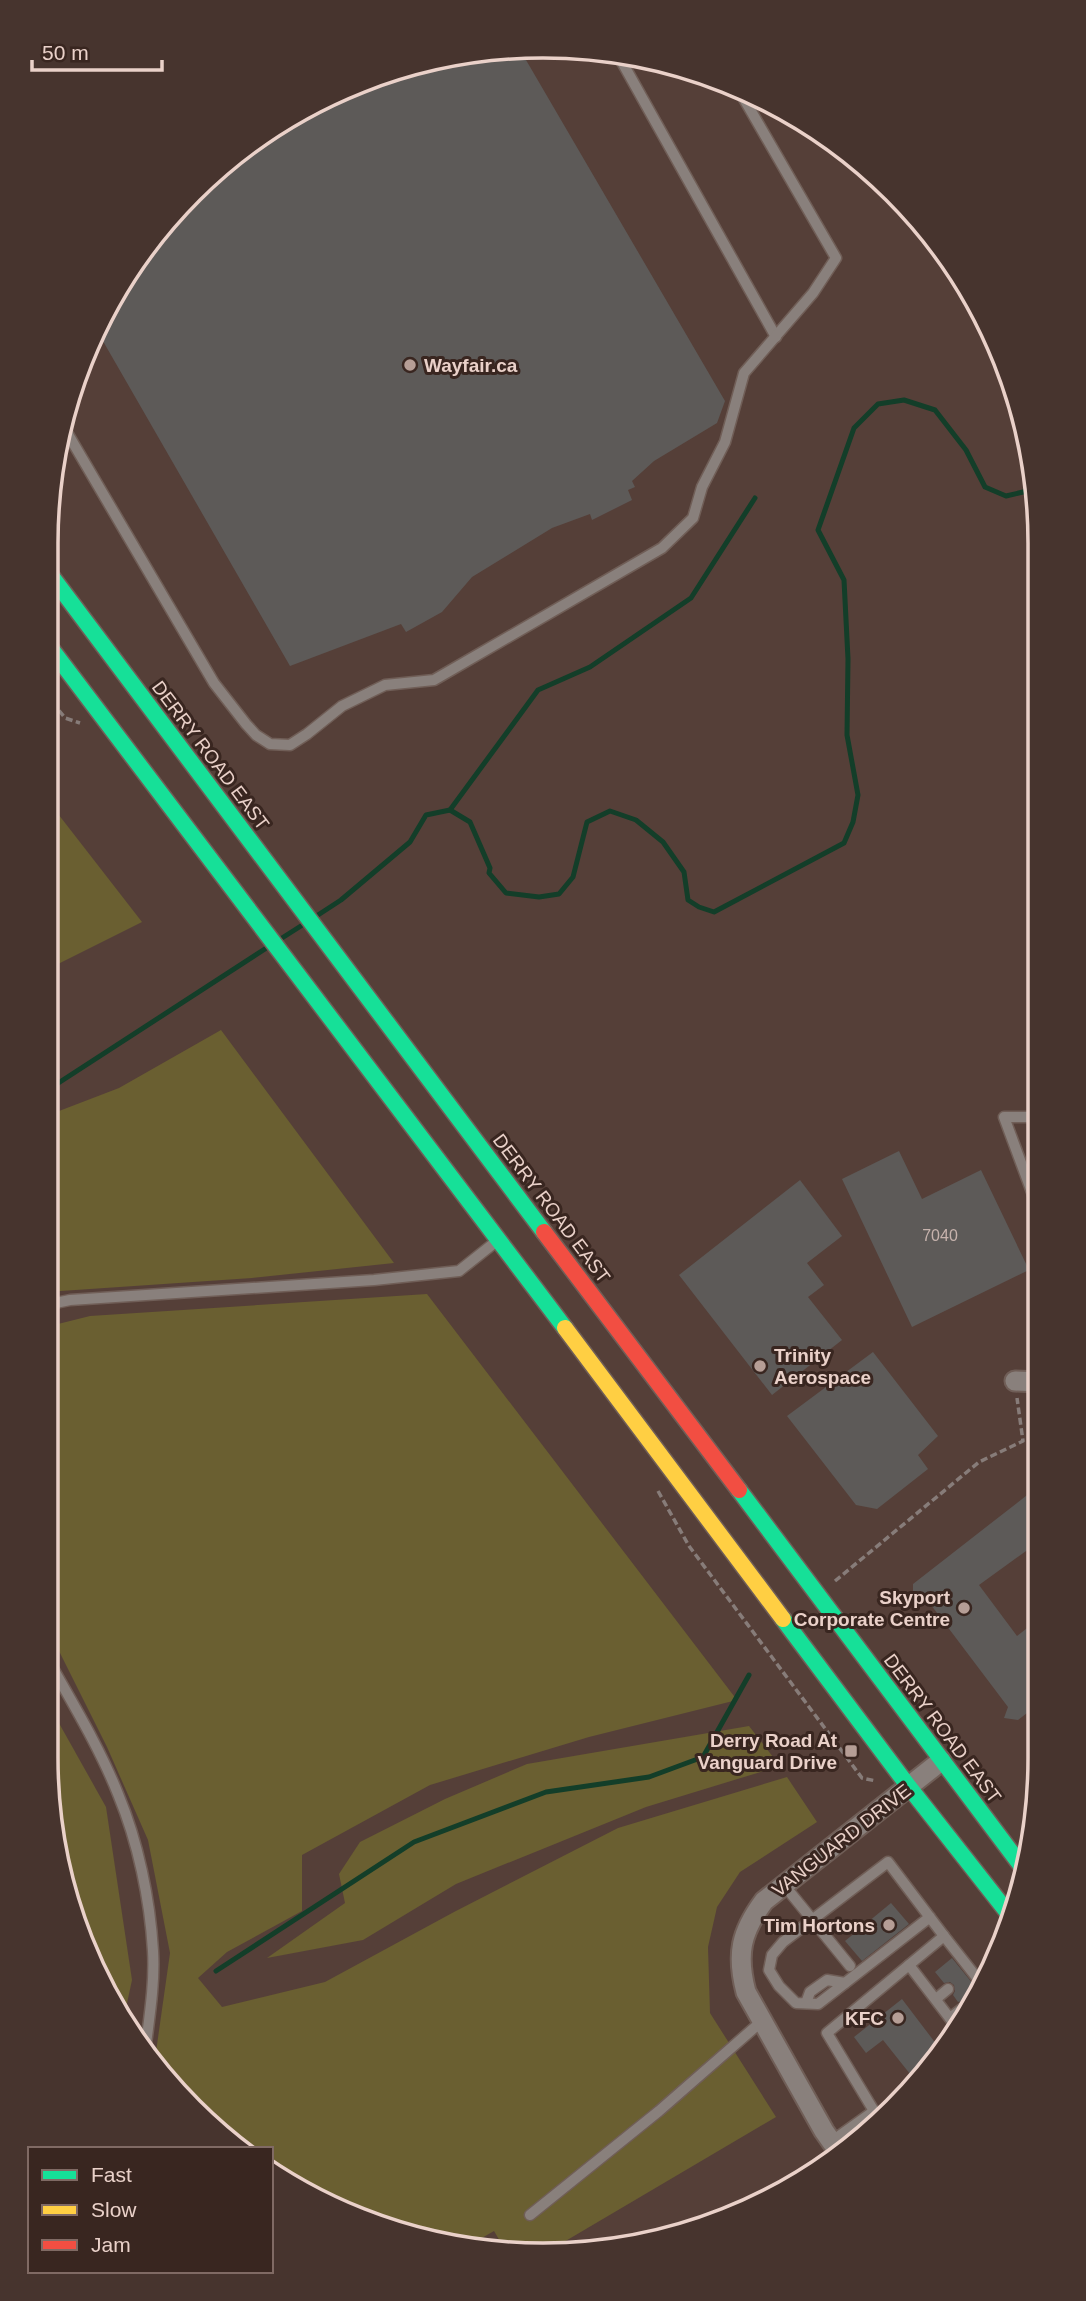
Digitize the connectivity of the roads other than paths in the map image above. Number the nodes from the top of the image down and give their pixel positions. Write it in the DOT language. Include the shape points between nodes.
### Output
graph roads {
  1 [pos="624,65"];
  2 [pos="746,103"];
  3 [pos="776,337"];
  4 [pos="70,437"];
  5 [pos="58,585"];
  6 [pos="58,658"];
  7 [pos="1028,1117"];
  8 [pos="1028,1181"];
  9 [pos="499,1239"];
  10 [pos="58,1302"];
  11 [pos="1015,1381"];
  12 [pos="1028,1382"];
  13 [pos="58,1678"];
  14 [pos="941,1761"];
  15 [pos="909,1787"];
  16 [pos="1017,1861"];
  17 [pos="783,1885"];
  18 [pos="1004,1908"];
  19 [pos="930,1917"];
  20 [pos="812,1919"];
  21 [pos="944,1936"];
  22 [pos="909,1965"];
  23 [pos="850,1966"];
  24 [pos="975,1978"];
  25 [pos="948,1989"];
  26 [pos="936,1999"];
  27 [pos="951,2020"];
  28 [pos="762,2021"];
  29 [pos="147,2037"];
  30 [pos="876,2110"];
  31 [pos="835,2146"];
  32 [pos="530,2215"];
  1 -- 3 [label="lane"];
  2 -- 3 [label="lane" via="836,258"];
  3 -- 4 [label="lane" via="744,373 725,442 702,487 693,518 662,548 434,680 385,685 342,706 290,745 270,744 256,735 214,683"];
  5 -- 14 [label="main road, DERRY ROAD EAST"];
  6 -- 9 [label="main road"];
  7 -- 8 [label="lane" via="1004,1116"];
  9 -- 10 [label="lane" via="459,1271"];
  9 -- 15 [label="main road"];
  11 -- 12 [label="street"];
  13 -- 29 [label="lane" via="119,1795 137,1849 153,1951"];
  14 -- 15 [label="street, VANGUARD DRIVE"];
  14 -- 16 [label="main road, DERRY ROAD EAST"];
  15 -- 17 [label="street, VANGUARD DRIVE"];
  15 -- 18 [label="main road"];
  17 -- 20 [label="lane"];
  17 -- 28 [label="street, VANGUARD DRIVE" via="750,1920 741,1947 740,1971"];
  19 -- 20 [label="lane" via="888,1862"];
  19 -- 20 [label="lane" via="818,2004 796,2003 769,1970 772,1955"];
  19 -- 21 [label="lane"];
  20 -- 23 [label="lane"];
  21 -- 22 [label="lane"];
  21 -- 24 [label="lane"];
  22 -- 26 [label="lane"];
  22 -- 30 [label="lane" via="827,2033"];
  25 -- 26 [label="lane"];
  26 -- 27 [label="lane"];
  28 -- 31 [label="street, VANGUARD DRIVE"];
  28 -- 32 [label="lane"];
}
